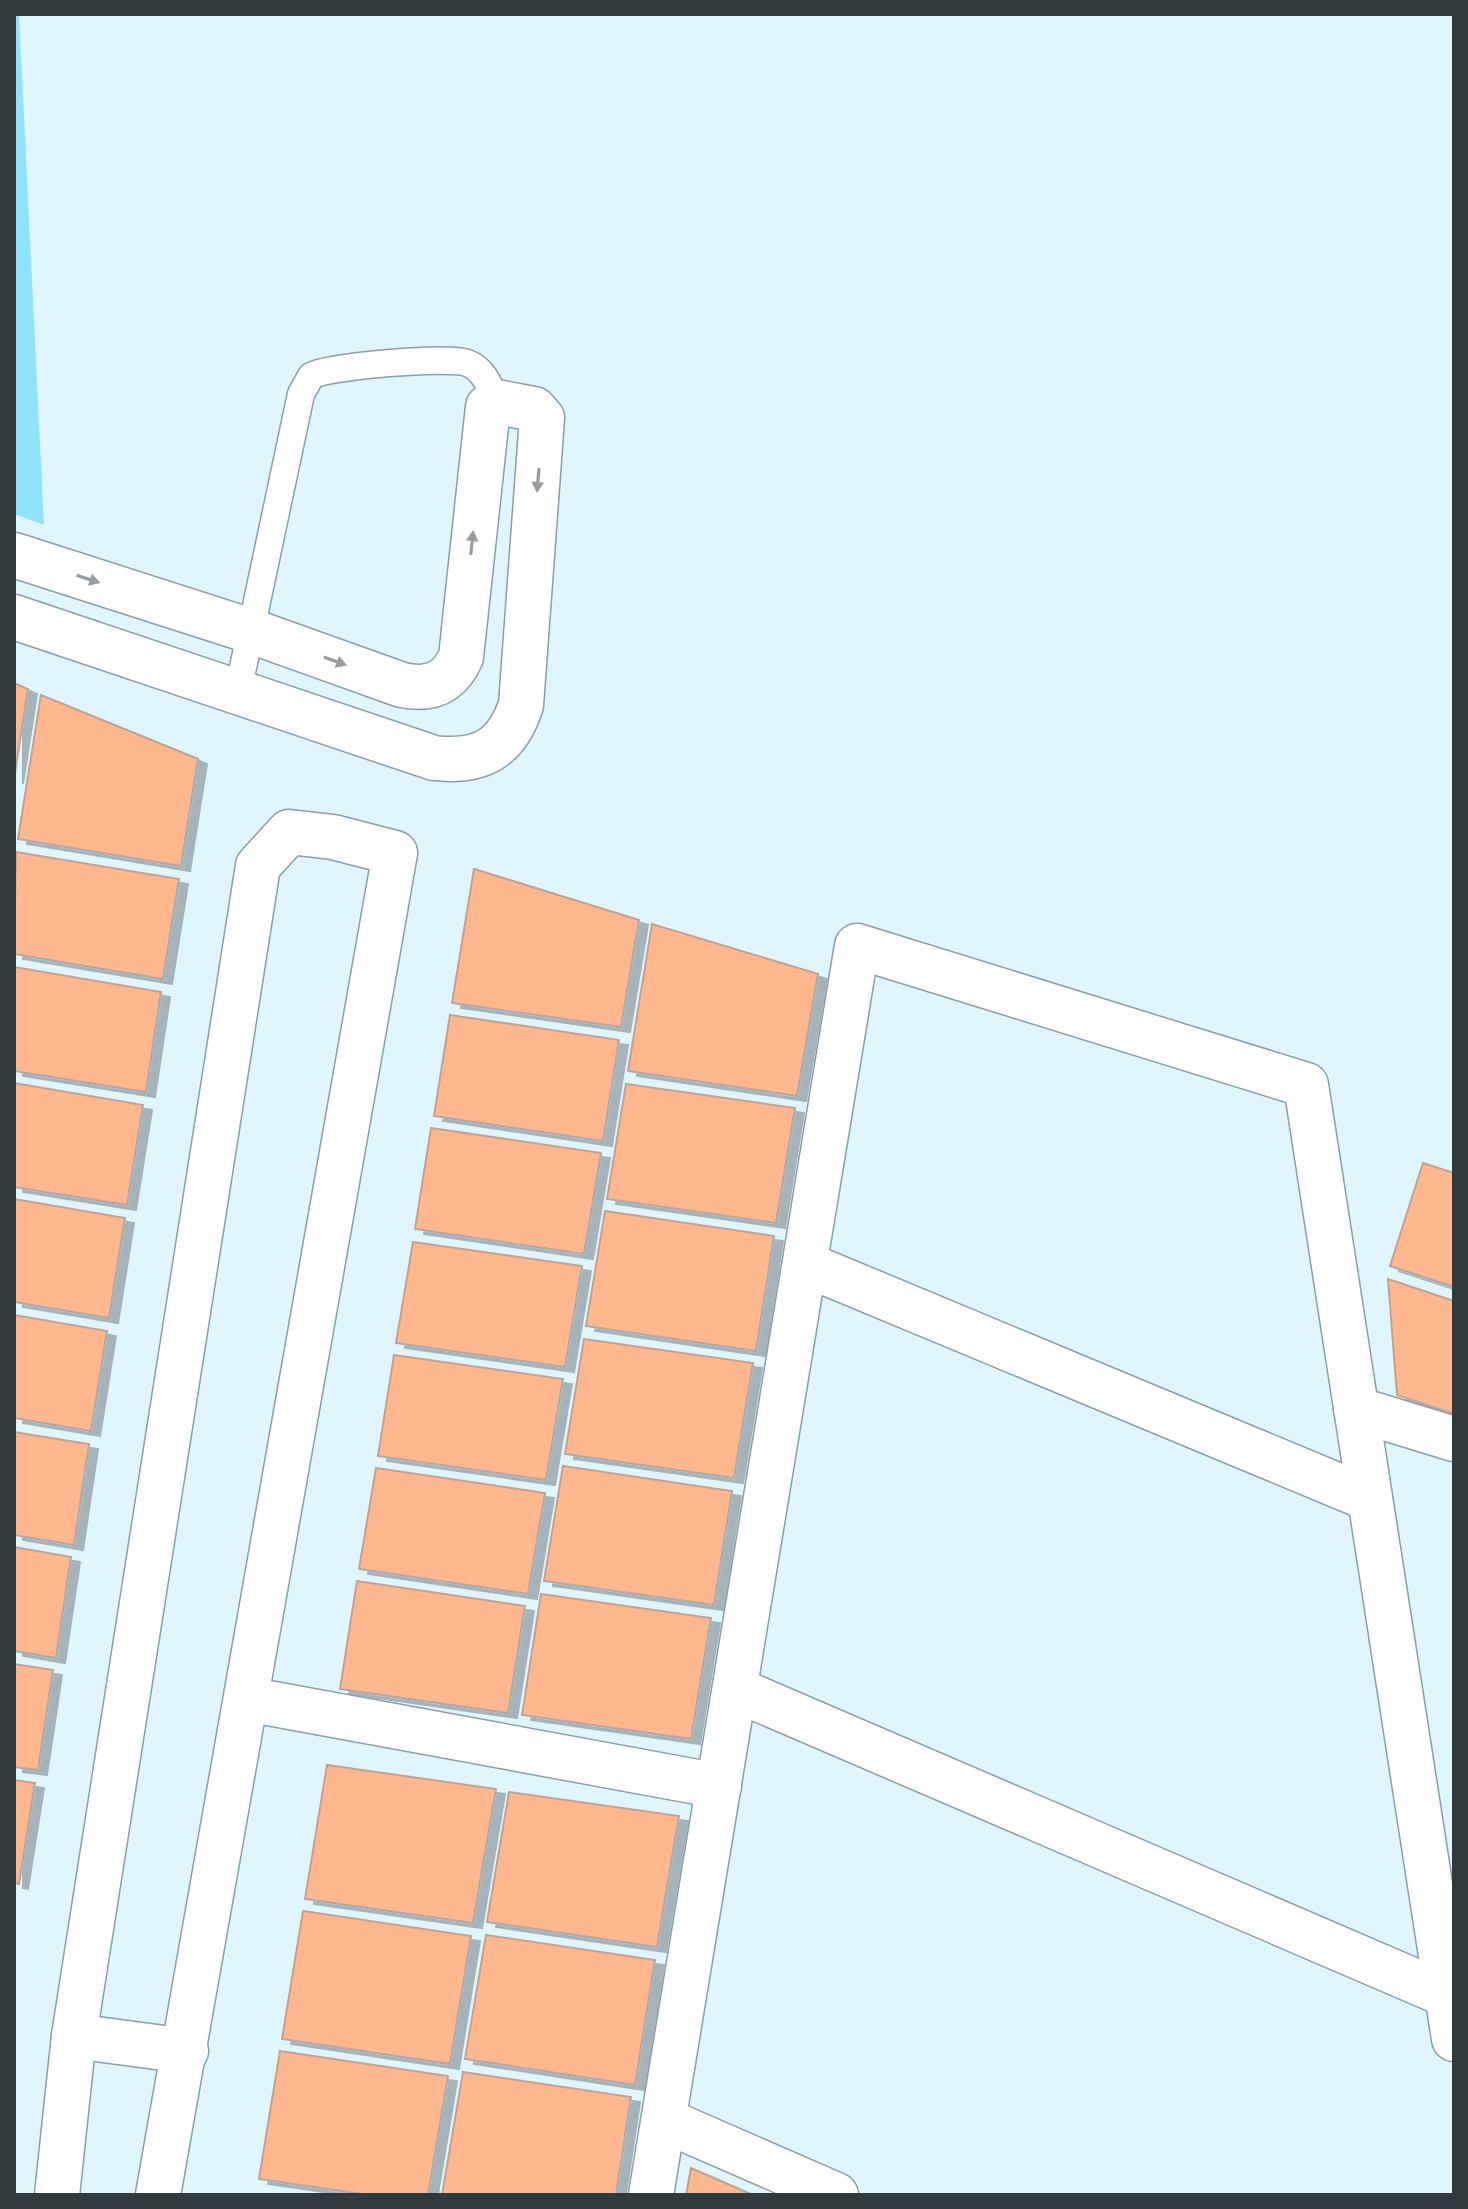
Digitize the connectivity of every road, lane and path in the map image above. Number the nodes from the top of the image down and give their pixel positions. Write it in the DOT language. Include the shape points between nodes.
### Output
graph roads {
  1 [pos="497,402"];
  2 [pos="14,555"];
  3 [pos="14,617"];
  4 [pos="251,631"];
  5 [pos="238,691"];
  6 [pos="805,1264"];
  7 [pos="1356,1409"];
  8 [pos="1454,1439"];
  9 [pos="1370,1499"];
  10 [pos="735,1689"];
  11 [pos="247,1699"];
  12 [pos="719,1786"];
  13 [pos="1447,1995"];
  14 [pos="74,2036"];
  15 [pos="1454,2039"];
  16 [pos="186,2051"];
  17 [pos="664,2120"];
  18 [pos="57,2195"];
  19 [pos="158,2195"];
  20 [pos="651,2195"];
  21 [pos="836,2195"];
  1 -- 4 [label="lane" via="485,377 465,362 332,368 311,376 301,394"];
  4 -- 1 [label="street, one-way" via="402,685 420,689 446,680 461,657 485,414"];
  1 -- 5 [label="street, one-way" via="534,409 543,424 521,705 501,742 460,761 434,758"];
  2 -- 4 [label="street, one-way"];
  3 -- 5 [label="street"];
  4 -- 5 [label="lane"];
  6 -- 7 [label="street" via="857,946 1306,1085"];
  6 -- 9 [label="street"];
  6 -- 10 [label="street"];
  7 -- 8 [label="street"];
  7 -- 9 [label="street"];
  9 -- 13 [label="street"];
  10 -- 12 [label="street"];
  10 -- 13 [label="street"];
  11 -- 12 [label="street"];
  11 -- 14 [label="street" via="395,853 289,832 258,866"];
  11 -- 16 [label="street"];
  12 -- 17 [label="street"];
  13 -- 15 [label="street"];
  14 -- 16 [label="street"];
  14 -- 18 [label="street"];
  16 -- 19 [label="street"];
  17 -- 20 [label="street"];
  17 -- 21 [label="street"];
}
